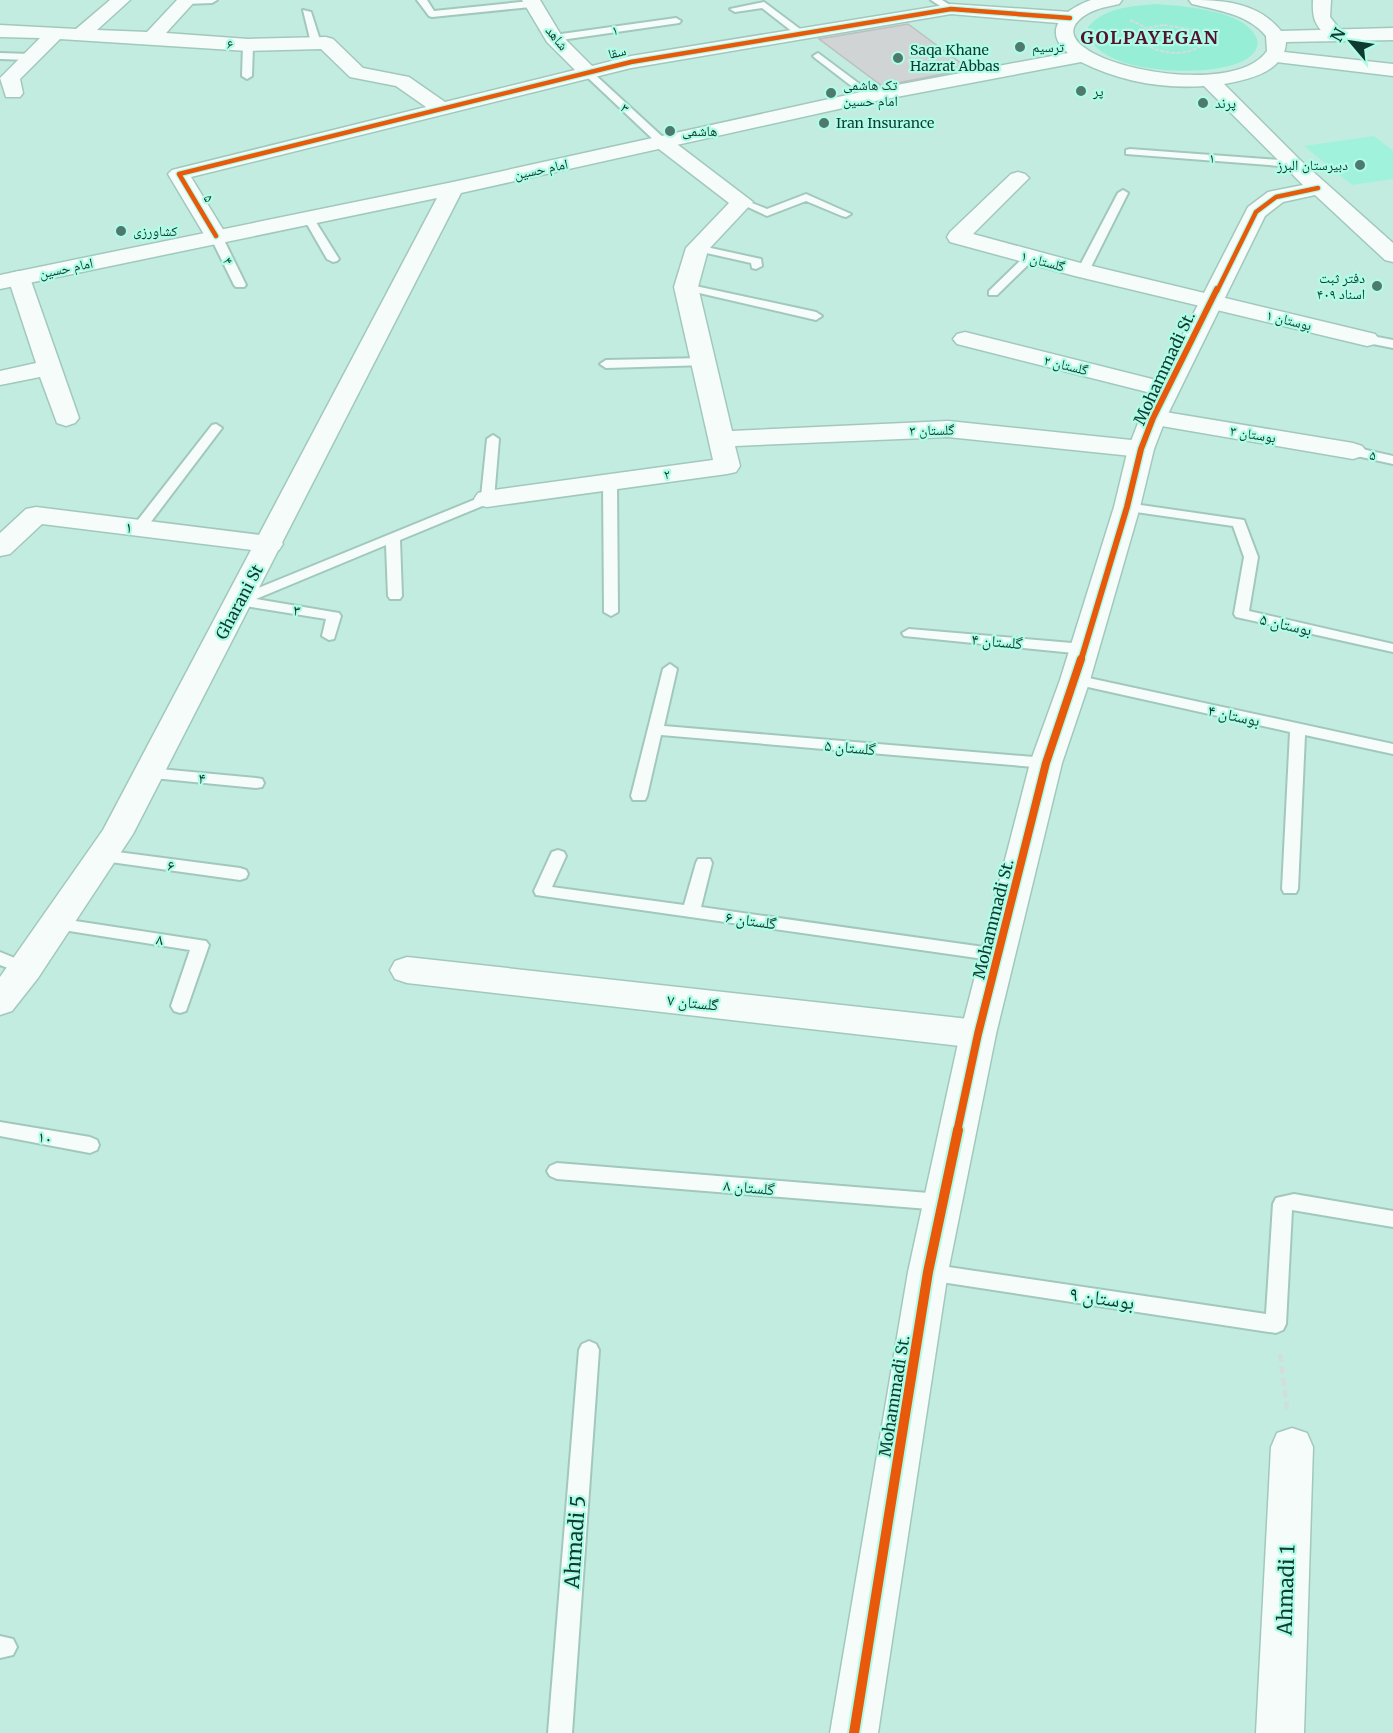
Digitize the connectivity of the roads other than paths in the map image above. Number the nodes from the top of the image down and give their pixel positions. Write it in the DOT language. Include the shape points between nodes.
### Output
graph roads {
  1 [pos="121,0"];
  2 [pos="187,0"];
  3 [pos="212,0"];
  4 [pos="422,0"];
  5 [pos="1113,0"];
  6 [pos="1198,0"];
  7 [pos="1322,0"];
  8 [pos="531,2"];
  9 [pos="944,5"];
  10 [pos="863,7"];
  11 [pos="735,9"];
  12 [pos="306,12"];
  13 [pos="1070,18"];
  14 [pos="676,21"];
  15 [pos="882,22"];
  16 [pos="0,31"];
  17 [pos="55,34"];
  18 [pos="801,34"];
  19 [pos="1393,34"];
  20 [pos="80,35"];
  21 [pos="1336,36"];
  22 [pos="1277,37"];
  23 [pos="152,38"];
  24 [pos="554,38"];
  25 [pos="316,43"];
  26 [pos="248,45"];
  27 [pos="0,56"];
  28 [pos="818,56"];
  29 [pos="1083,56"];
  30 [pos="30,57"];
  31 [pos="1275,57"];
  32 [pos="1393,70"];
  33 [pos="588,73"];
  34 [pos="247,76"];
  35 [pos="1209,80"];
  36 [pos="13,93"];
  37 [pos="870,96"];
  38 [pos="440,108"];
  39 [pos="662,142"];
  40 [pos="1130,152"];
  41 [pos="1293,165"];
  42 [pos="178,174"];
  43 [pos="1018,178"];
  44 [pos="453,188"];
  45 [pos="1318,188"];
  46 [pos="1123,193"];
  47 [pos="742,202"];
  48 [pos="846,213"];
  49 [pos="309,219"];
  50 [pos="216,236"];
  51 [pos="697,248"];
  52 [pos="1393,255"];
  53 [pos="1030,257"];
  54 [pos="333,259"];
  55 [pos="756,266"];
  56 [pos="1083,271"];
  57 [pos="10,280"];
  58 [pos="240,285"];
  59 [pos="686,287"];
  60 [pos="993,293"];
  61 [pos="1211,301"];
  62 [pos="816,316"];
  63 [pos="965,339"];
  64 [pos="1367,339"];
  65 [pos="1393,344"];
  66 [pos="704,362"];
  67 [pos="606,364"];
  68 [pos="50,368"];
  69 [pos="0,378"];
  70 [pos="66,418"];
  71 [pos="1154,419"];
  72 [pos="216,428"];
  73 [pos="493,439"];
  74 [pos="722,439"];
  75 [pos="1353,451"];
  76 [pos="1393,459"];
  77 [pos="610,482"];
  78 [pos="487,499"];
  79 [pos="1127,507"];
  80 [pos="139,528"];
  81 [pos="393,538"];
  82 [pos="269,544"];
  83 [pos="0,548"];
  84 [pos="395,596"];
  85 [pos="239,601"];
  86 [pos="611,612"];
  87 [pos="909,633"];
  88 [pos="329,636"];
  89 [pos="1393,648"];
  90 [pos="1080,665"];
  91 [pos="670,669"];
  92 [pos="1298,729"];
  93 [pos="655,730"];
  94 [pos="1393,749"];
  95 [pos="1046,763"];
  96 [pos="149,773"];
  97 [pos="256,783"];
  98 [pos="639,796"];
  99 [pos="102,856"];
  100 [pos="558,856"];
  101 [pos="704,863"];
  102 [pos="240,874"];
  103 [pos="1290,889"];
  104 [pos="691,912"];
  105 [pos="56,924"];
  106 [pos="998,955"];
  107 [pos="13,964"];
  108 [pos="407,970"];
  109 [pos="0,1002"];
  110 [pos="180,1006"];
  111 [pos="978,1034"];
  112 [pos="0,1129"];
  113 [pos="90,1145"];
  114 [pos="557,1172"];
  115 [pos="941,1202"];
  116 [pos="1393,1220"];
  117 [pos="928,1272"];
  118 [pos="589,1350"];
  119 [pos="1292,1447"];
  120 [pos="560,1733"];
  121 [pos="854,1733"];
  122 [pos="1280,1733"];
  1 -- 20 [label="street"];
  2 -- 3 [label="lane"];
  2 -- 23 [label="street"];
  4 -- 8 [label="lane" via="432,14"];
  5 -- 13 [label="street" via="1083,9"];
  6 -- 22 [label="street" via="1247,14"];
  7 -- 21 [label="street" via="1321,18"];
  8 -- 24 [label="street, شاهد"];
  9 -- 13 [label="street, سقا"];
  9 -- 15 [label="street, سقا"];
  10 -- 15 [label="street"];
  11 -- 18 [label="lane" via="764,5"];
  12 -- 25 [label="lane"];
  13 -- 29 [label="street" via="1064,27 1064,37"];
  14 -- 24 [label="lane, ۱"];
  15 -- 18 [label="street, سقا"];
  16 -- 17 [label="street, ۶"];
  17 -- 20 [label="street, ۶"];
  17 -- 30 [label="street"];
  18 -- 33 [label="street, سقا" via="631,62"];
  19 -- 21 [label="street"];
  20 -- 23 [label="street, ۶"];
  21 -- 22 [label="street"];
  22 -- 31 [label="street"];
  23 -- 26 [label="street, ۶"];
  24 -- 33 [label="street, شاهد"];
  25 -- 26 [label="street, ۶"];
  25 -- 38 [label="street" via="326,43 357,73 402,81"];
  26 -- 34 [label="lane"];
  27 -- 30 [label="lane"];
  28 -- 37 [label="lane"];
  29 -- 35 [label="street" via="1125,73"];
  29 -- 37 [label="street, امام حسین"];
  30 -- 36 [label="street" via="10,78"];
  31 -- 32 [label="street"];
  31 -- 35 [label="street" via="1261,67"];
  33 -- 38 [label="street, سقا"];
  33 -- 39 [label="lane, ۳"];
  35 -- 41 [label="street"];
  37 -- 39 [label="street, امام حسین"];
  38 -- 42 [label="street, سقا"];
  39 -- 44 [label="street, امام حسین"];
  39 -- 47 [label="street"];
  40 -- 41 [label="lane, ۱"];
  41 -- 45 [label="street"];
  42 -- 50 [label="street, ۵"];
  43 -- 53 [label="street, گلستان ۱" via="958,237"];
  44 -- 49 [label="street, امام حسین"];
  44 -- 82 [label="street, Gharani St"];
  45 -- 52 [label="street"];
  45 -- 61 [label="street, Mohammadi St." via="1276,197 1256,212"];
  46 -- 56 [label="lane"];
  47 -- 48 [label="lane" via="767,213 806,197"];
  47 -- 51 [label="street, ۲"];
  49 -- 50 [label="street, امام حسین"];
  49 -- 54 [label="lane"];
  50 -- 57 [label="street, امام حسین"];
  50 -- 58 [label="lane, ۴"];
  51 -- 55 [label="lane" via="757,261"];
  51 -- 59 [label="street, ۲"];
  53 -- 56 [label="street, گلستان ۱"];
  53 -- 60 [label="lane"];
  56 -- 61 [label="street, گلستان ۱"];
  57 -- 68 [label="street"];
  59 -- 62 [label="lane"];
  59 -- 66 [label="street, ۲"];
  61 -- 64 [label="street, بوستان ۱"];
  61 -- 71 [label="street, Mohammadi St."];
  63 -- 71 [label="street, گلستان ۲"];
  64 -- 65 [label="lane"];
  66 -- 67 [label="lane"];
  66 -- 74 [label="street, ۲"];
  68 -- 69 [label="street"];
  68 -- 70 [label="street"];
  71 -- 74 [label="street, گلستان ۳"];
  71 -- 75 [label="street, بوستان ۳"];
  71 -- 79 [label="street, Mohammadi St."];
  72 -- 80 [label="lane"];
  73 -- 78 [label="lane"];
  74 -- 77 [label="street, ۲" via="728,466"];
  75 -- 76 [label="lane, ۵"];
  77 -- 78 [label="street, ۲"];
  77 -- 86 [label="lane"];
  78 -- 81 [label="lane, ۲"];
  79 -- 89 [label="lane, بوستان ۵" via="1239,523 1251,557 1241,614"];
  79 -- 90 [label="street, Mohammadi St."];
  80 -- 82 [label="street, ۱"];
  80 -- 83 [label="street, ۱" via="36,515"];
  81 -- 84 [label="lane"];
  81 -- 85 [label="lane, ۲"];
  82 -- 85 [label="street, Gharani St"];
  85 -- 88 [label="lane, ۳" via="334,616"];
  85 -- 96 [label="street, Gharani St"];
  87 -- 90 [label="lane, گلستان ۴"];
  90 -- 92 [label="lane, بوستان ۴"];
  90 -- 95 [label="street, Mohammadi St."];
  91 -- 93 [label="lane"];
  92 -- 94 [label="lane, بوستان ۴"];
  92 -- 103 [label="lane"];
  93 -- 95 [label="lane, گلستان ۵"];
  93 -- 98 [label="lane"];
  95 -- 106 [label="street, Mohammadi St."];
  96 -- 97 [label="lane, ۴"];
  96 -- 99 [label="street, Gharani St"];
  99 -- 102 [label="lane, ۶"];
  99 -- 105 [label="street, Gharani St"];
  100 -- 104 [label="lane, گلستان ۶" via="542,891"];
  101 -- 104 [label="lane"];
  104 -- 106 [label="lane, گلستان ۶"];
  105 -- 107 [label="street, Gharani St"];
  105 -- 110 [label="lane, ۸" via="200,945"];
  106 -- 111 [label="street, Mohammadi St."];
  107 -- 109 [label="street, Gharani St"];
  108 -- 111 [label="street, گلستان ۷"];
  111 -- 115 [label="street, Mohammadi St."];
  112 -- 113 [label="lane, ۱۰"];
  114 -- 115 [label="lane, گلستان ۸"];
  115 -- 117 [label="street, Mohammadi St."];
  116 -- 117 [label="lane, بوستان ۹" via="1294,1202 1282,1204 1276,1324"];
  117 -- 121 [label="street, Mohammadi St."];
  118 -- 120 [label="lane, Ahmadi 5"];
  119 -- 122 [label="street, Ahmadi 1"];
}
